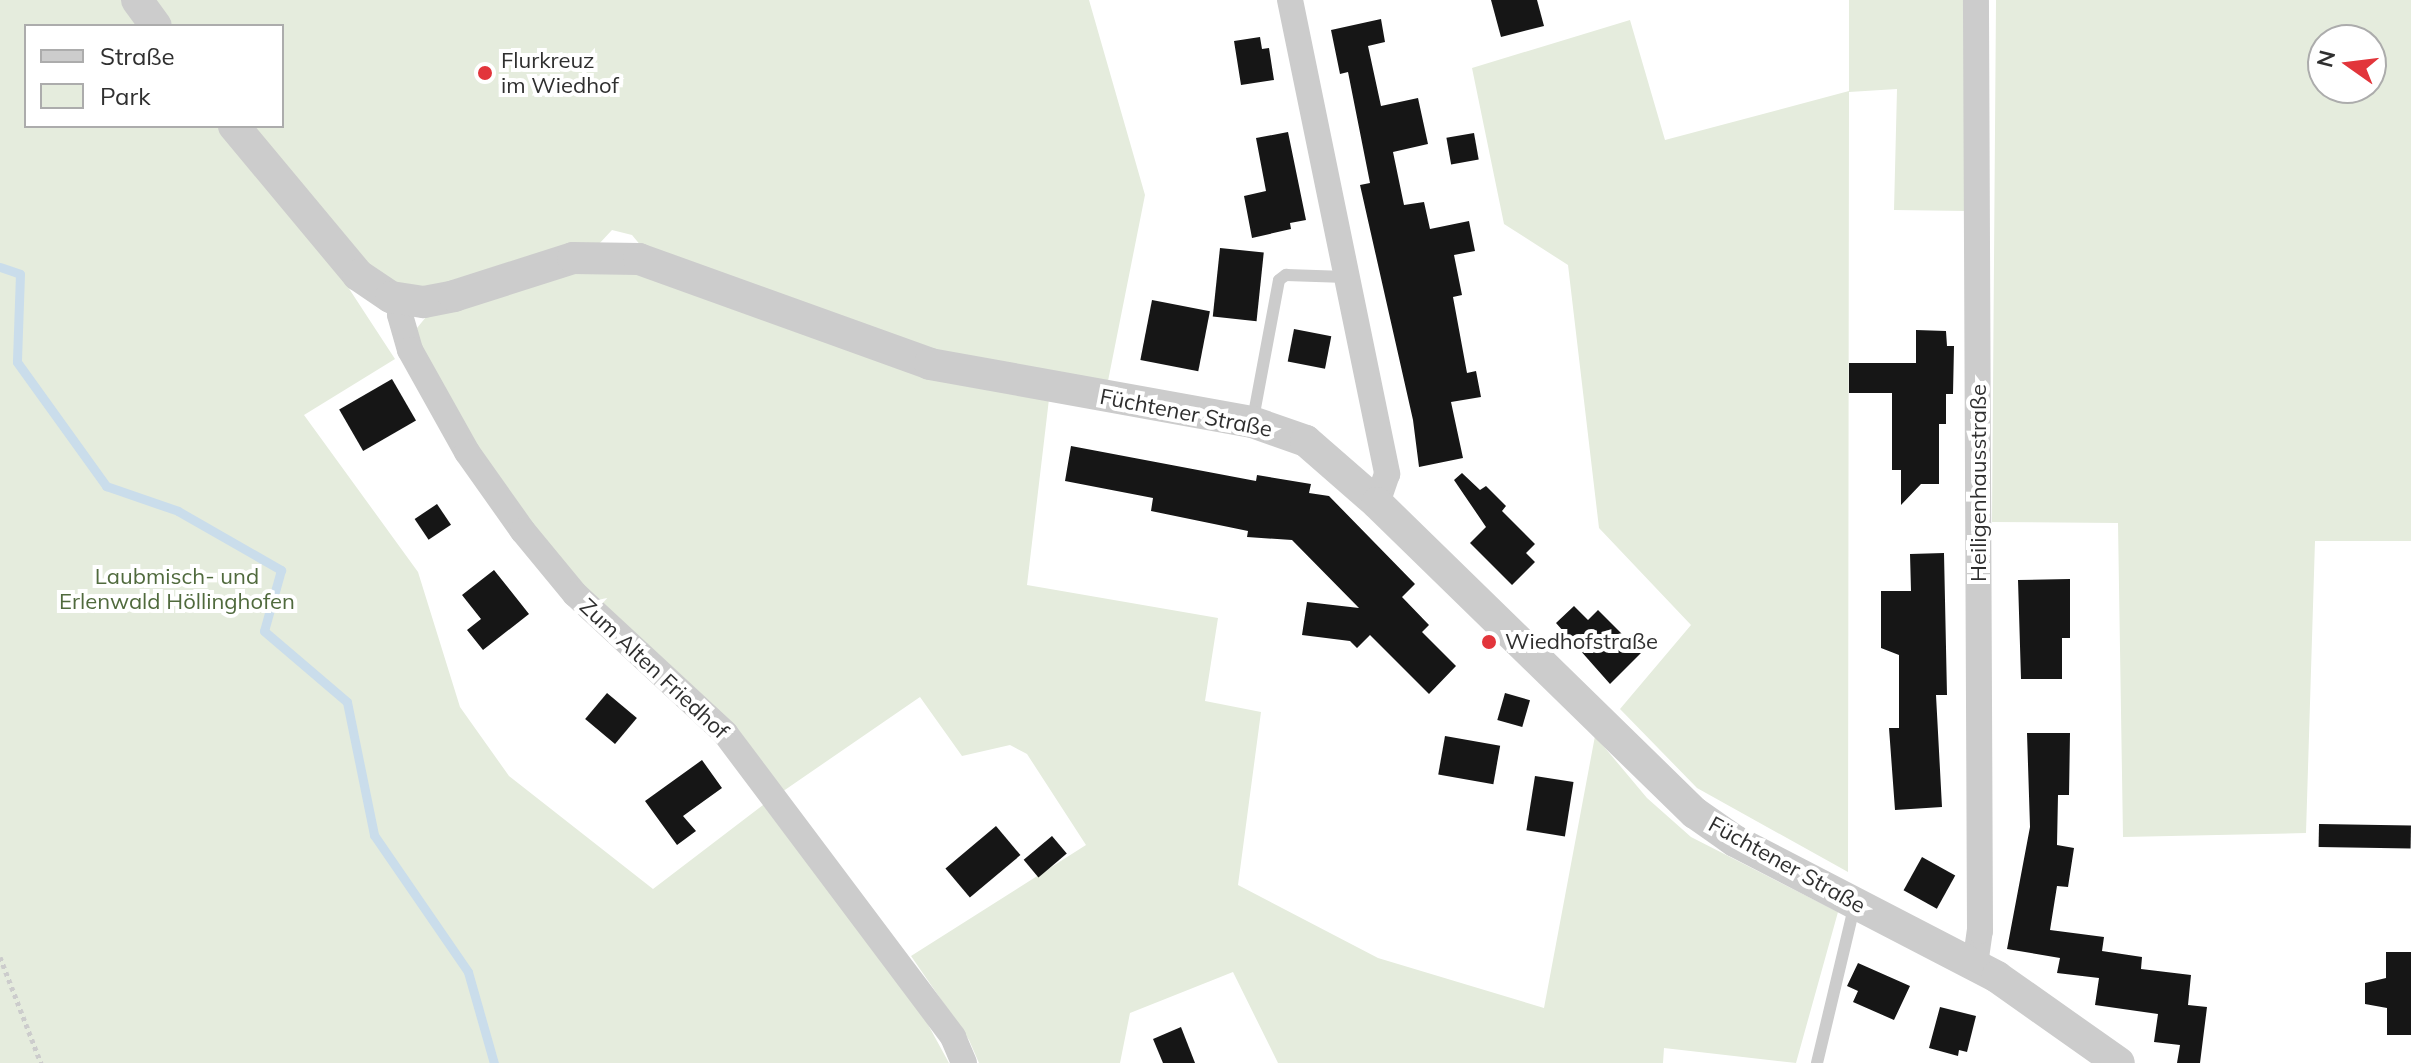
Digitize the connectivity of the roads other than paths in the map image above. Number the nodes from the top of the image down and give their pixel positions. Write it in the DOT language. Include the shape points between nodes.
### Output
graph roads {
  1 [pos="137,0"];
  2 [pos="1290,0"];
  3 [pos="1976,0"];
  4 [pos="155,24"];
  5 [pos="236,128"];
  6 [pos="1346,277"];
  7 [pos="403,300"];
  8 [pos="1252,422"];
  9 [pos="1377,503"];
  10 [pos="1855,904"];
  11 [pos="1975,965"];
  12 [pos="2111,1060"];
  13 [pos="964,1063"];
  14 [pos="1817,1063"];
  1 -- 4 [label="street"];
  2 -- 6 [label="street"];
  3 -- 11 [label="street, Heiligenhausstraße" via="1980,931"];
  5 -- 7 [label="street" via="358,275"];
  6 -- 8 [label="lane" via="1286,275 1279,280"];
  6 -- 9 [label="street" via="1387,474"];
  7 -- 8 [label="street, Füchtener Straße" via="454,296 573,258 639,259 930,364"];
  7 -- 13 [label="street, Zum Alten Friedhof" via="400,315 410,350 467,452 523,531 575,594 725,733 953,1037"];
  8 -- 9 [label="street, Füchtener Straße" via="1306,441"];
  9 -- 10 [label="street, Füchtener Straße" via="1695,813 1735,841"];
  10 -- 11 [label="street, Füchtener Straße"];
  10 -- 14 [label="lane"];
  11 -- 12 [label="street, Füchtener Straße" via="2032,998"];
}
